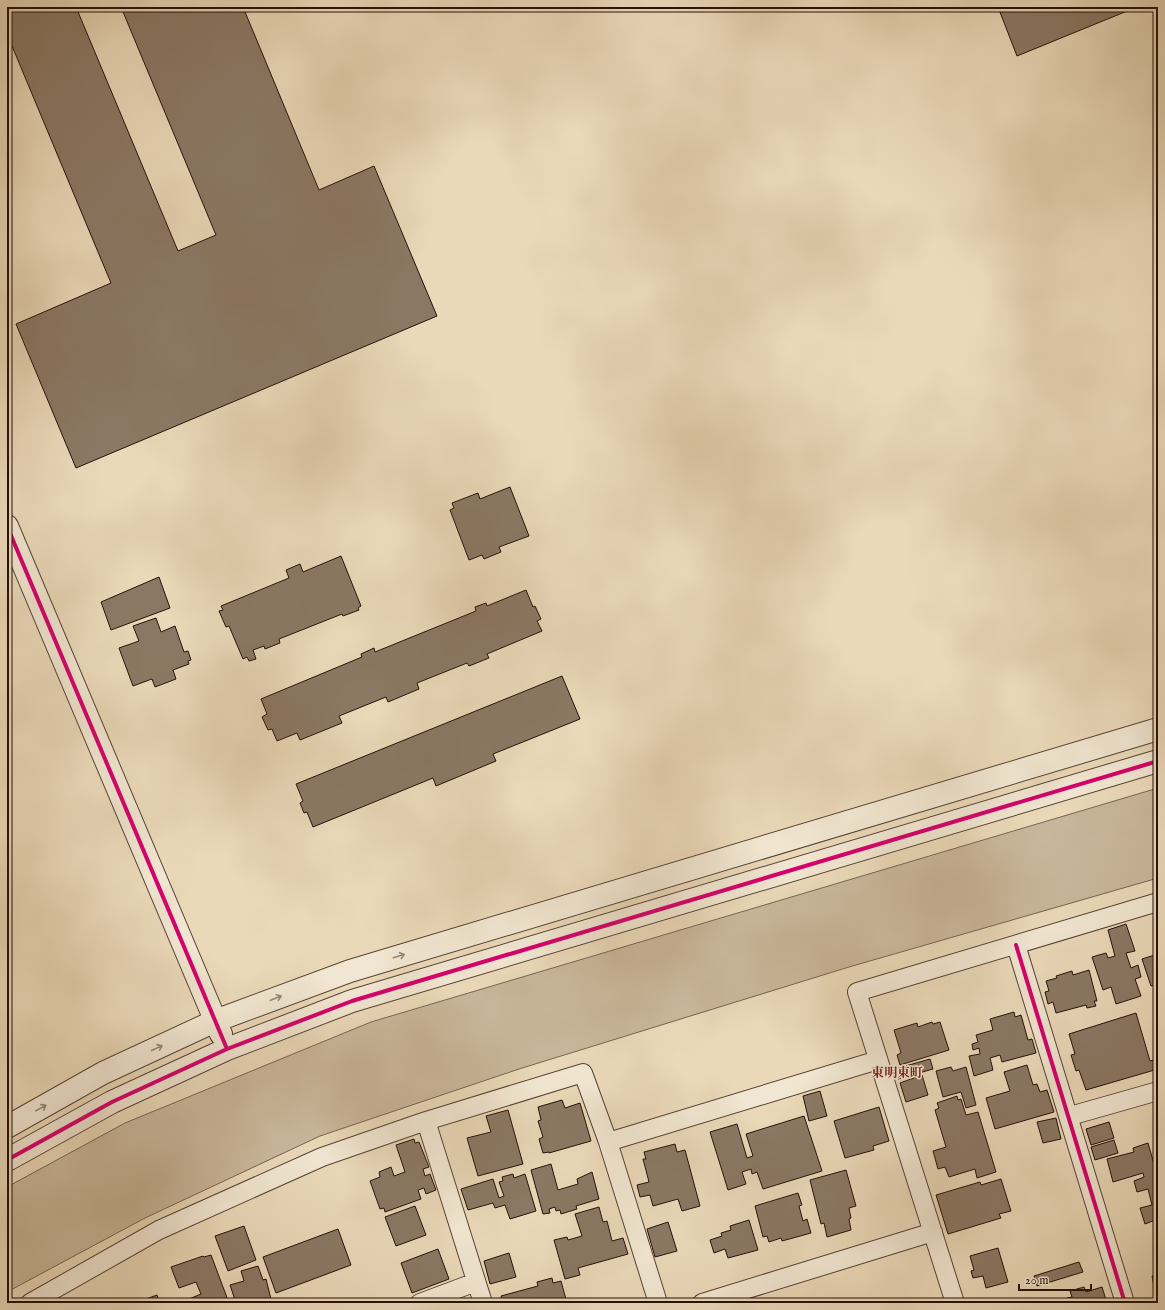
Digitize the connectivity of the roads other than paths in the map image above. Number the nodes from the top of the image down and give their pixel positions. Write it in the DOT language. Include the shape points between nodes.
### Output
graph roads {
  1 [pos="7,526"];
  2 [pos="1158,729"];
  3 [pos="1158,761"];
  4 [pos="1158,902"];
  5 [pos="1016,945"];
  6 [pos="215,1021"];
  7 [pos="227,1050"];
  8 [pos="878,1060"];
  9 [pos="1158,1091"];
  10 [pos="1070,1116"];
  11 [pos="426,1121"];
  12 [pos="7,1127"];
  13 [pos="608,1142"];
  14 [pos="7,1160"];
  15 [pos="933,1232"];
  16 [pos="476,1282"];
  17 [pos="58,1296"];
  18 [pos="30,1303"];
  19 [pos="420,1303"];
  20 [pos="483,1303"];
  21 [pos="658,1303"];
  22 [pos="702,1303"];
  23 [pos="955,1303"];
  24 [pos="1125,1303"];
  1 -- 6 [label="street"];
  6 -- 2 [label="street, one-way" via="350,971"];
  3 -- 7 [label="street" via="352,1001"];
  4 -- 5 [label="street"];
  5 -- 8 [label="street" via="857,992"];
  5 -- 10 [label="street"];
  6 -- 7 [label="street"];
  12 -- 6 [label="street, one-way" via="103,1073"];
  7 -- 14 [label="street" via="112,1102"];
  8 -- 13 [label="street"];
  8 -- 15 [label="street"];
  9 -- 10 [label="street"];
  10 -- 24 [label="street"];
  11 -- 13 [label="street" via="583,1073"];
  11 -- 16 [label="street"];
  11 -- 17 [label="street" via="322,1157 159,1230"];
  13 -- 21 [label="street"];
  15 -- 22 [label="street"];
  15 -- 23 [label="street"];
  16 -- 19 [label="street"];
  16 -- 20 [label="street"];
  17 -- 18 [label="street"];
}
